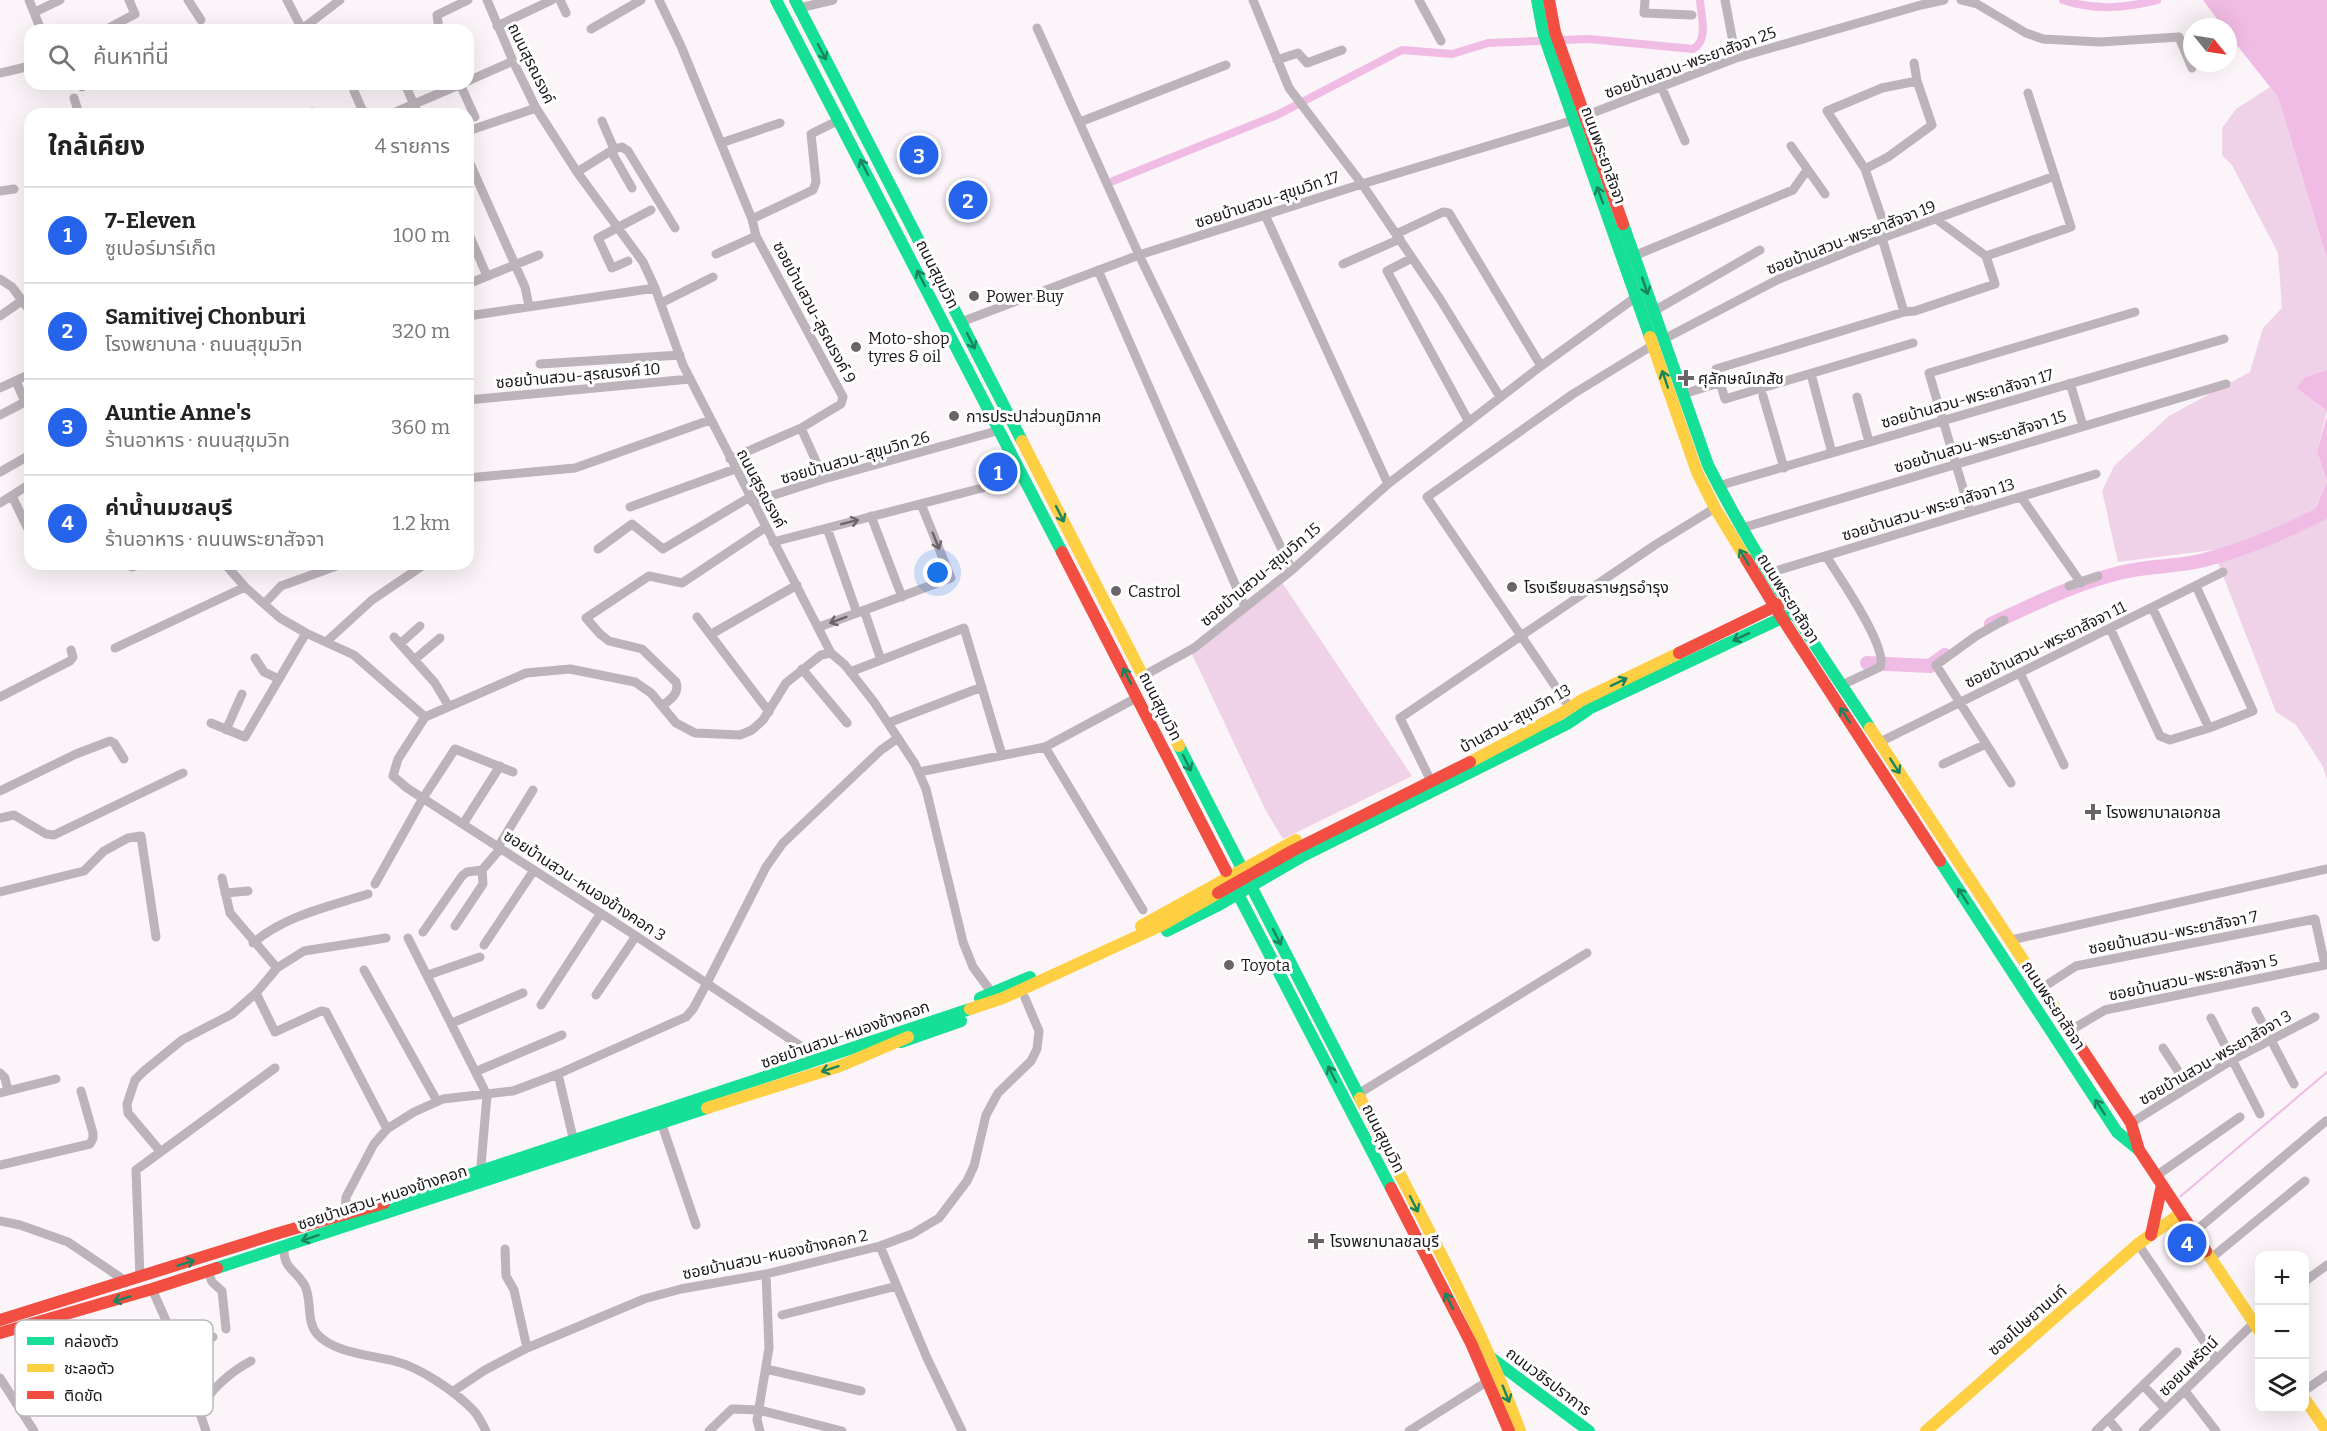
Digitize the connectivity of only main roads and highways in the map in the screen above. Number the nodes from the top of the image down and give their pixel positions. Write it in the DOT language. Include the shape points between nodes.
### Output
graph roads {
  1 [pos="776,0"];
  2 [pos="1537,0"];
  3 [pos="1548,0"];
  4 [pos="797,4"];
  5 [pos="1549,32"];
  6 [pos="1629,258"];
  7 [pos="1658,342"];
  8 [pos="1780,604"];
  9 [pos="1794,612"];
  10 [pos="1782,618"];
  11 [pos="1585,705"];
  12 [pos="1880,742"];
  13 [pos="1868,750"];
  14 [pos="1950,848"];
  15 [pos="1936,855"];
  16 [pos="1242,868"];
  17 [pos="1230,876"];
  18 [pos="1251,885"];
  19 [pos="1239,893"];
  20 [pos="1161,916"];
  21 [pos="1167,931"];
  22 [pos="2011,940"];
  23 [pos="1995,945"];
  24 [pos="950,1016"];
  25 [pos="883,1044"];
  26 [pos="2132,1123"];
  27 [pos="2117,1132"];
  28 [pos="2139,1150"];
  29 [pos="480,1178"];
  30 [pos="2159,1181"];
  31 [pos="2180,1214"];
  32 [pos="2151,1235"];
  33 [pos="214,1253"];
  34 [pos="213,1269"];
  35 [pos="0,1320"];
  36 [pos="45,1320"];
  37 [pos="2255,1321"];
  38 [pos="15,1329"];
  39 [pos="0,1333"];
  40 [pos="1490,1357"];
  41 [pos="2309,1403"];
  42 [pos="2323,1416"];
  43 [pos="1509,1431"];
  44 [pos="1520,1431"];
  45 [pos="1588,1431"];
  46 [pos="1926,1431"];
  47 [pos="2327,1431"];
  17 -- 1 [label="main road, ถนนสุขุมวิท, one-way"];
  2 -- 5 [label="main road, ถนนพระยาสัจจา"];
  3 -- 5 [label="main road, ถนนพระยาสัจจา"];
  4 -- 16 [label="main road, ถนนสุขุมวิท, one-way"];
  5 -- 6 [label="main road, ถนนพระยาสัจจา"];
  6 -- 7 [label="main road, ถนนพระยาสัจจา" via="1636,297"];
  6 -- 7 [label="main road, ถนนพระยาสัจจา, one-way" via="1654,311"];
  7 -- 8 [label="main road, ถนนพระยาสัจจา" via="1683,394 1708,465 1769,573"];
  8 -- 7 [label="main road, ถนนพระยาสัจจา, one-way" via="1715,508 1697,472"];
  8 -- 9 [label="main road, ถนนพระยาสัจจา"];
  8 -- 10 [label="main road, ถนนพระยาสัจจา"];
  11 -- 8 [label="main road, บ้านสวน-สุขุมวิท 13, one-way"];
  9 -- 10 [label="main road, บ้านสวน-สุขุมวิท 13"];
  9 -- 12 [label="main road, ถนนพระยาสัจจา"];
  10 -- 11 [label="main road, บ้านสวน-สุขุมวิท 13, one-way"];
  13 -- 10 [label="main road, ถนนพระยาสัจจา, one-way"];
  11 -- 16 [label="main road" via="1568,705"];
  11 -- 18 [label="main road" via="1567,724"];
  11 -- 24 [label="main road, บ้านสวน-สุขุมวิท 13" via="1292,851 1162,925 1003,999"];
  12 -- 13 [label="main road"];
  12 -- 14 [label="main road, ถนนพระยาสัจจา, one-way"];
  13 -- 15 [label="main road, ถนนพระยาสัจจา"];
  14 -- 15 [label="main road"];
  14 -- 22 [label="main road, ถนนพระยาสัจจา"];
  23 -- 15 [label="main road, ถนนพระยาสัจจา, one-way"];
  16 -- 17 [label="main road"];
  16 -- 18 [label="main road, ถนนสุขุมวิท"];
  17 -- 19 [label="main road, ถนนสุขุมวิท"];
  17 -- 20 [label="main road"];
  18 -- 19 [label="main road"];
  18 -- 40 [label="main road, ถนนสุขุมวิท, one-way"];
  19 -- 21 [label="main road"];
  43 -- 19 [label="main road, ถนนสุขุมวิท, one-way" via="1466,1333"];
  20 -- 21 [label="main road"];
  20 -- 25 [label="main road"];
  21 -- 25 [label="main road" via="1024,998"];
  22 -- 23 [label="main road"];
  22 -- 26 [label="main road, ถนนพระยาสัจจา"];
  27 -- 23 [label="main road, ถนนพระยาสัจจา, one-way"];
  24 -- 25 [label="main road, ซอยบ้านสวน-หนองข้างคอก"];
  25 -- 29 [label="main road, ซอยบ้านสวน-หนองข้างคอก" via="574,1142"];
  25 -- 29 [label="main road, ซอยบ้านสวน-หนองข้างคอก, one-way" via="840,1066"];
  26 -- 27 [label="main road"];
  26 -- 28 [label="main road, ถนนพระยาสัจจา"];
  27 -- 28 [label="main road, ถนนพระยาสัจจา"];
  28 -- 30 [label="main road, ถนนพระยาสัจจา"];
  29 -- 33 [label="main road, ซอยบ้านสวน-หนองข้างคอก"];
  29 -- 34 [label="main road, ซอยบ้านสวน-หนองข้างคอก, one-way"];
  30 -- 31 [label="main road, ถนนพระยาสัจจา"];
  30 -- 32 [label="main road"];
  31 -- 32 [label="main road, ซอยโปษยานนท์"];
  31 -- 37 [label="main road, ถนนพระยาสัจจา"];
  32 -- 46 [label="main road, ซอยโปษยานนท์"];
  33 -- 34 [label="main road"];
  35 -- 33 [label="main road, ซอยบ้านสวน-หนองข้างคอก, one-way"];
  34 -- 36 [label="main road, ซอยบ้านสวน-หนองข้างคอก, one-way"];
  38 -- 39 [label="main road, ซอยบ้านสวน-หนองข้างคอก, one-way"];
  40 -- 44 [label="main road, ถนนสุขุมวิท, one-way"];
  40 -- 45 [label="main road, ถนนวชิรปราการ"];
  41 -- 42 [label="main road"];
  42 -- 47 [label="main road"];
}
